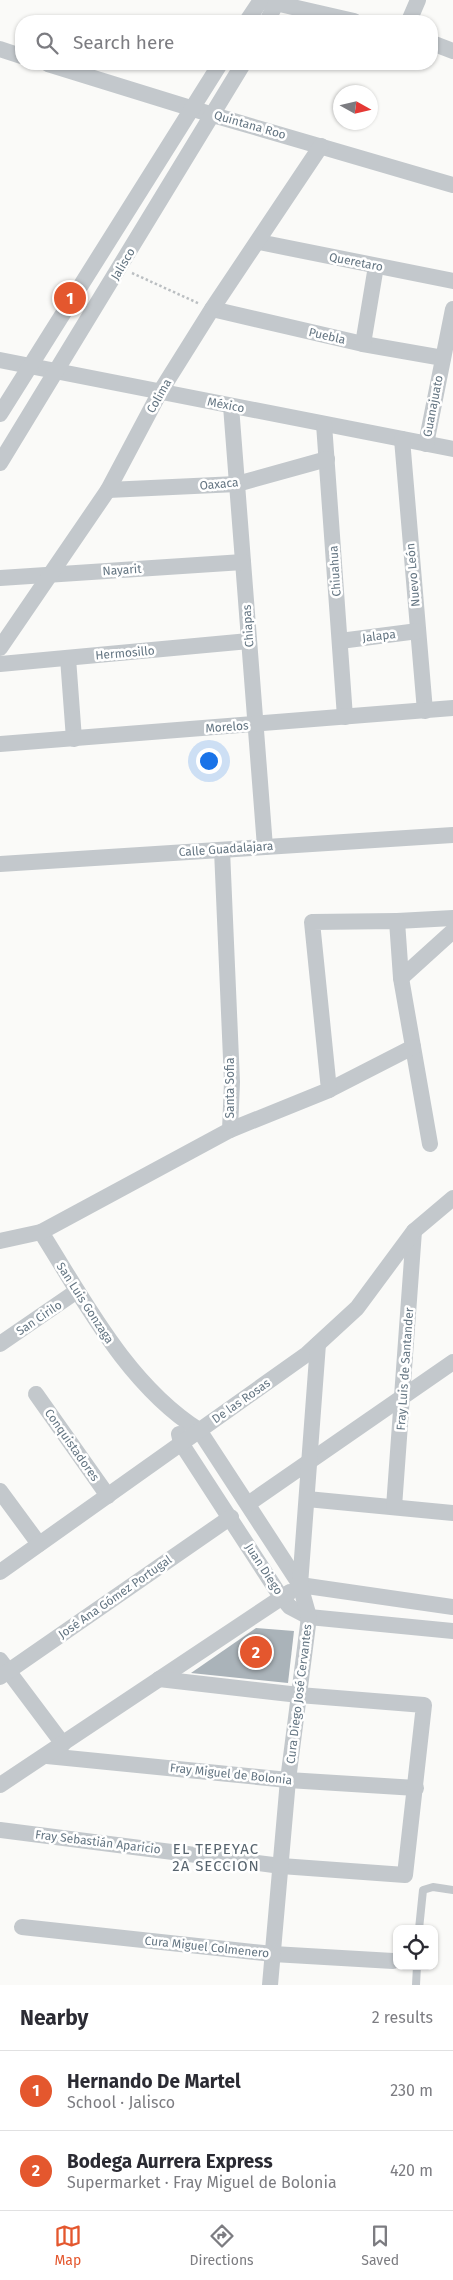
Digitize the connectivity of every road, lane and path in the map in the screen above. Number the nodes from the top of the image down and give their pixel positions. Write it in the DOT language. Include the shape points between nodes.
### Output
graph roads {
  1 [pos="418,0"];
  2 [pos="270,1"];
  3 [pos="254,15"];
  4 [pos="268,15"];
  5 [pos="329,15"];
  6 [pos="412,15"];
  7 [pos="438,45"];
  8 [pos="0,49"];
  9 [pos="453,51"];
  10 [pos="15,54"];
  11 [pos="68,70"];
  12 [pos="216,70"];
  13 [pos="239,70"];
  14 [pos="193,107"];
  15 [pos="213,115"];
  16 [pos="321,146"];
  17 [pos="453,185"];
  18 [pos="259,242"];
  19 [pos="98,256"];
  20 [pos="376,266"];
  21 [pos="120,267"];
  22 [pos="453,281"];
  23 [pos="453,309"];
  24 [pos="212,310"];
  25 [pos="363,344"];
  26 [pos="443,358"];
  27 [pos="0,360"];
  28 [pos="30,366"];
  29 [pos="56,372"];
  30 [pos="160,392"];
  31 [pos="231,406"];
  32 [pos="0,414"];
  33 [pos="324,424"];
  34 [pos="402,439"];
  35 [pos="426,444"];
  36 [pos="453,449"];
  37 [pos="327,459"];
  38 [pos="0,463"];
  39 [pos="237,484"];
  40 [pos="108,490"];
  41 [pos="243,562"];
  42 [pos="49,575"];
  43 [pos="0,578"];
  44 [pos="418,631"];
  45 [pos="249,641"];
  46 [pos="340,641"];
  47 [pos="0,648"];
  48 [pos="68,658"];
  49 [pos="0,664"];
  50 [pos="453,708"];
  51 [pos="424,711"];
  52 [pos="346,717"];
  53 [pos="256,725"];
  54 [pos="74,739"];
  55 [pos="0,744"];
  56 [pos="453,835"];
  57 [pos="265,847"];
  58 [pos="222,850"];
  59 [pos="0,864"];
  60 [pos="453,918"];
  61 [pos="397,921"];
  62 [pos="453,931"];
  63 [pos="401,978"];
  64 [pos="413,1047"];
  65 [pos="329,1090"];
  66 [pos="230,1130"];
  67 [pos="430,1144"];
  68 [pos="453,1198"];
  69 [pos="414,1231"];
  70 [pos="41,1232"];
  71 [pos="0,1241"];
  72 [pos="78,1291"];
  73 [pos="0,1344"];
  74 [pos="318,1344"];
  75 [pos="453,1362"];
  76 [pos="36,1394"];
  77 [pos="403,1397"];
  78 [pos="175,1415"];
  79 [pos="199,1430"];
  80 [pos="181,1443"];
  81 [pos="310,1461"];
  82 [pos="0,1491"];
  83 [pos="108,1496"];
  84 [pos="307,1499"];
  85 [pos="248,1504"];
  86 [pos="394,1507"];
  87 [pos="453,1513"];
  88 [pos="231,1517"];
  89 [pos="39,1544"];
  90 [pos="0,1572"];
  91 [pos="300,1585"];
  92 [pos="282,1597"];
  93 [pos="453,1606"];
  94 [pos="309,1617"];
  95 [pos="453,1631"];
  96 [pos="3,1669"];
  97 [pos="159,1679"];
  98 [pos="299,1695"];
  99 [pos="63,1744"];
  100 [pos="47,1756"];
  101 [pos="288,1780"];
  102 [pos="0,1785"];
  103 [pos="416,1788"];
  104 [pos="0,1830"];
  105 [pos="282,1866"];
  106 [pos="453,1890"];
  107 [pos="419,1925"];
  108 [pos="22,1927"];
  109 [pos="273,1954"];
  110 [pos="393,1961"];
  111 [pos="417,1970"];
  112 [pos="270,1985"];
  113 [pos="416,1985"];
  1 -- 6 [label="street"];
  2 -- 3 [label="street"];
  2 -- 4 [label="street"];
  2 -- 5 [label="street"];
  7 -- 9 [label="street"];
  8 -- 10 [label="street"];
  11 -- 14 [label="street, Quintana Roo"];
  12 -- 14 [label="street, Jalisco"];
  13 -- 15 [label="street, Jalisco"];
  14 -- 15 [label="street, Quintana Roo"];
  14 -- 19 [label="street, Jalisco"];
  15 -- 16 [label="street, Quintana Roo"];
  15 -- 21 [label="street, Jalisco"];
  16 -- 17 [label="street, Quintana Roo"];
  16 -- 18 [label="street, Colima"];
  18 -- 20 [label="street, Queretaro"];
  18 -- 24 [label="street, Colima"];
  19 -- 21 [label="street"];
  19 -- 28 [label="street, Jalisco"];
  20 -- 22 [label="street, Queretaro"];
  20 -- 25 [label="street"];
  21 -- 24 [label="path"];
  21 -- 29 [label="street, Jalisco"];
  23 -- 26 [label="street, Guanajuato"];
  24 -- 25 [label="street, Puebla"];
  24 -- 30 [label="street, Colima"];
  25 -- 26 [label="street, Puebla"];
  26 -- 35 [label="street, Guanajuato"];
  27 -- 28 [label="street, México"];
  28 -- 29 [label="street, México"];
  28 -- 32 [label="street, Jalisco"];
  29 -- 30 [label="street, México"];
  29 -- 38 [label="street, Jalisco"];
  30 -- 31 [label="street, México"];
  30 -- 40 [label="street, Colima"];
  31 -- 33 [label="street, México"];
  31 -- 39 [label="street, Chiapas"];
  33 -- 34 [label="street, México"];
  33 -- 37 [label="street, Chiuahua"];
  34 -- 35 [label="street, México"];
  34 -- 44 [label="street, Nuevo León"];
  35 -- 36 [label="street, México"];
  37 -- 39 [label="street, Oaxaca"];
  37 -- 46 [label="street, Chiuahua"];
  39 -- 40 [label="street, Oaxaca"];
  39 -- 41 [label="street, Chiapas"];
  40 -- 42 [label="street, Colima"];
  41 -- 42 [label="street, Nayarit"];
  41 -- 45 [label="street, Chiapas"];
  42 -- 43 [label="street, Nayarit"];
  42 -- 47 [label="street, Colima"];
  44 -- 46 [label="street, Jalapa"];
  44 -- 51 [label="street, Nuevo León"];
  45 -- 48 [label="street, Hermosillo"];
  45 -- 53 [label="street, Chiapas"];
  46 -- 52 [label="street, Chiuahua"];
  48 -- 49 [label="street, Hermosillo"];
  48 -- 54 [label="street"];
  50 -- 51 [label="street, Morelos"];
  51 -- 52 [label="street, Morelos"];
  52 -- 53 [label="street, Morelos"];
  53 -- 54 [label="street, Morelos"];
  53 -- 57 [label="street, Chiapas"];
  54 -- 55 [label="street, Morelos"];
  56 -- 57 [label="street, Calle Guadalajara"];
  57 -- 58 [label="street, Calle Guadalajara"];
  58 -- 59 [label="street, Calle Guadalajara"];
  58 -- 66 [label="street, Santa Sofia" via="232,1082"];
  60 -- 61 [label="street"];
  61 -- 63 [label="street"];
  61 -- 65 [label="street" via="312,922"];
  62 -- 63 [label="street"];
  63 -- 64 [label="street"];
  64 -- 65 [label="street"];
  64 -- 67 [label="street"];
  65 -- 66 [label="street"];
  66 -- 70 [label="street, Santa Sofia"];
  68 -- 69 [label="street, De las Rosas"];
  69 -- 74 [label="street, De las Rosas" via="357,1308"];
  69 -- 77 [label="street, Fray Luis de Santander"];
  70 -- 71 [label="street, Santa Sofia"];
  70 -- 72 [label="street, San Luis Gonzaga"];
  72 -- 73 [label="street, San Cirilo"];
  72 -- 78 [label="street, San Luis Gonzaga" via="111,1345"];
  74 -- 79 [label="street, De las Rosas"];
  74 -- 81 [label="street, Cura Diego José Cervantes"];
  75 -- 77 [label="street"];
  76 -- 83 [label="street, Conquistadores"];
  77 -- 81 [label="street"];
  77 -- 86 [label="street, Fray Luis de Santander"];
  78 -- 79 [label="street, San Luis Gonzaga"];
  78 -- 80 [label="street"];
  79 -- 80 [label="street, De las Rosas"];
  79 -- 85 [label="street, San Luis Gonzaga"];
  80 -- 83 [label="street, De las Rosas"];
  80 -- 88 [label="street, Juan Diego"];
  81 -- 84 [label="street, Cura Diego José Cervantes"];
  81 -- 85 [label="street"];
  82 -- 89 [label="street"];
  83 -- 89 [label="street, De las Rosas"];
  84 -- 86 [label="street"];
  84 -- 91 [label="street, Cura Diego José Cervantes"];
  85 -- 91 [label="street, San Luis Gonzaga"];
  86 -- 87 [label="street"];
  88 -- 92 [label="street, Juan Diego"];
  88 -- 96 [label="street, José Ana Gómez Portugal"];
  89 -- 90 [label="street, De las Rosas"];
  91 -- 92 [label="street"];
  91 -- 93 [label="street, Juan Diego"];
  91 -- 94 [label="street, Cura Diego José Cervantes"];
  92 -- 94 [label="street, Juan Diego" via="290,1607"];
  92 -- 97 [label="street"];
  94 -- 95 [label="street, Juan Diego"];
  94 -- 98 [label="street, Cura Diego José Cervantes"];
  96 -- 99 [label="street"];
  97 -- 98 [label="street"];
  97 -- 99 [label="street"];
  98 -- 101 [label="street, Cura Diego José Cervantes"];
  98 -- 103 [label="street" via="424,1705"];
  99 -- 100 [label="street"];
  100 -- 101 [label="street, Fray Miguel de Bolonia"];
  100 -- 102 [label="street"];
  101 -- 103 [label="street, Fray Miguel de Bolonia"];
  101 -- 105 [label="street, Cura Diego José Cervantes"];
  103 -- 105 [label="street, Fray Sebastián Aparicio" via="405,1876"];
  104 -- 105 [label="street, Fray Sebastián Aparicio"];
  105 -- 109 [label="street, Cura Diego José Cervantes"];
  106 -- 107 [label="lane" via="433,1887 423,1890"];
  108 -- 109 [label="street, Cura Miguel Colmenero"];
  109 -- 110 [label="street, Cura Miguel Colmenero"];
  109 -- 112 [label="street, Cura Diego José Cervantes"];
  111 -- 113 [label="lane"];
}
